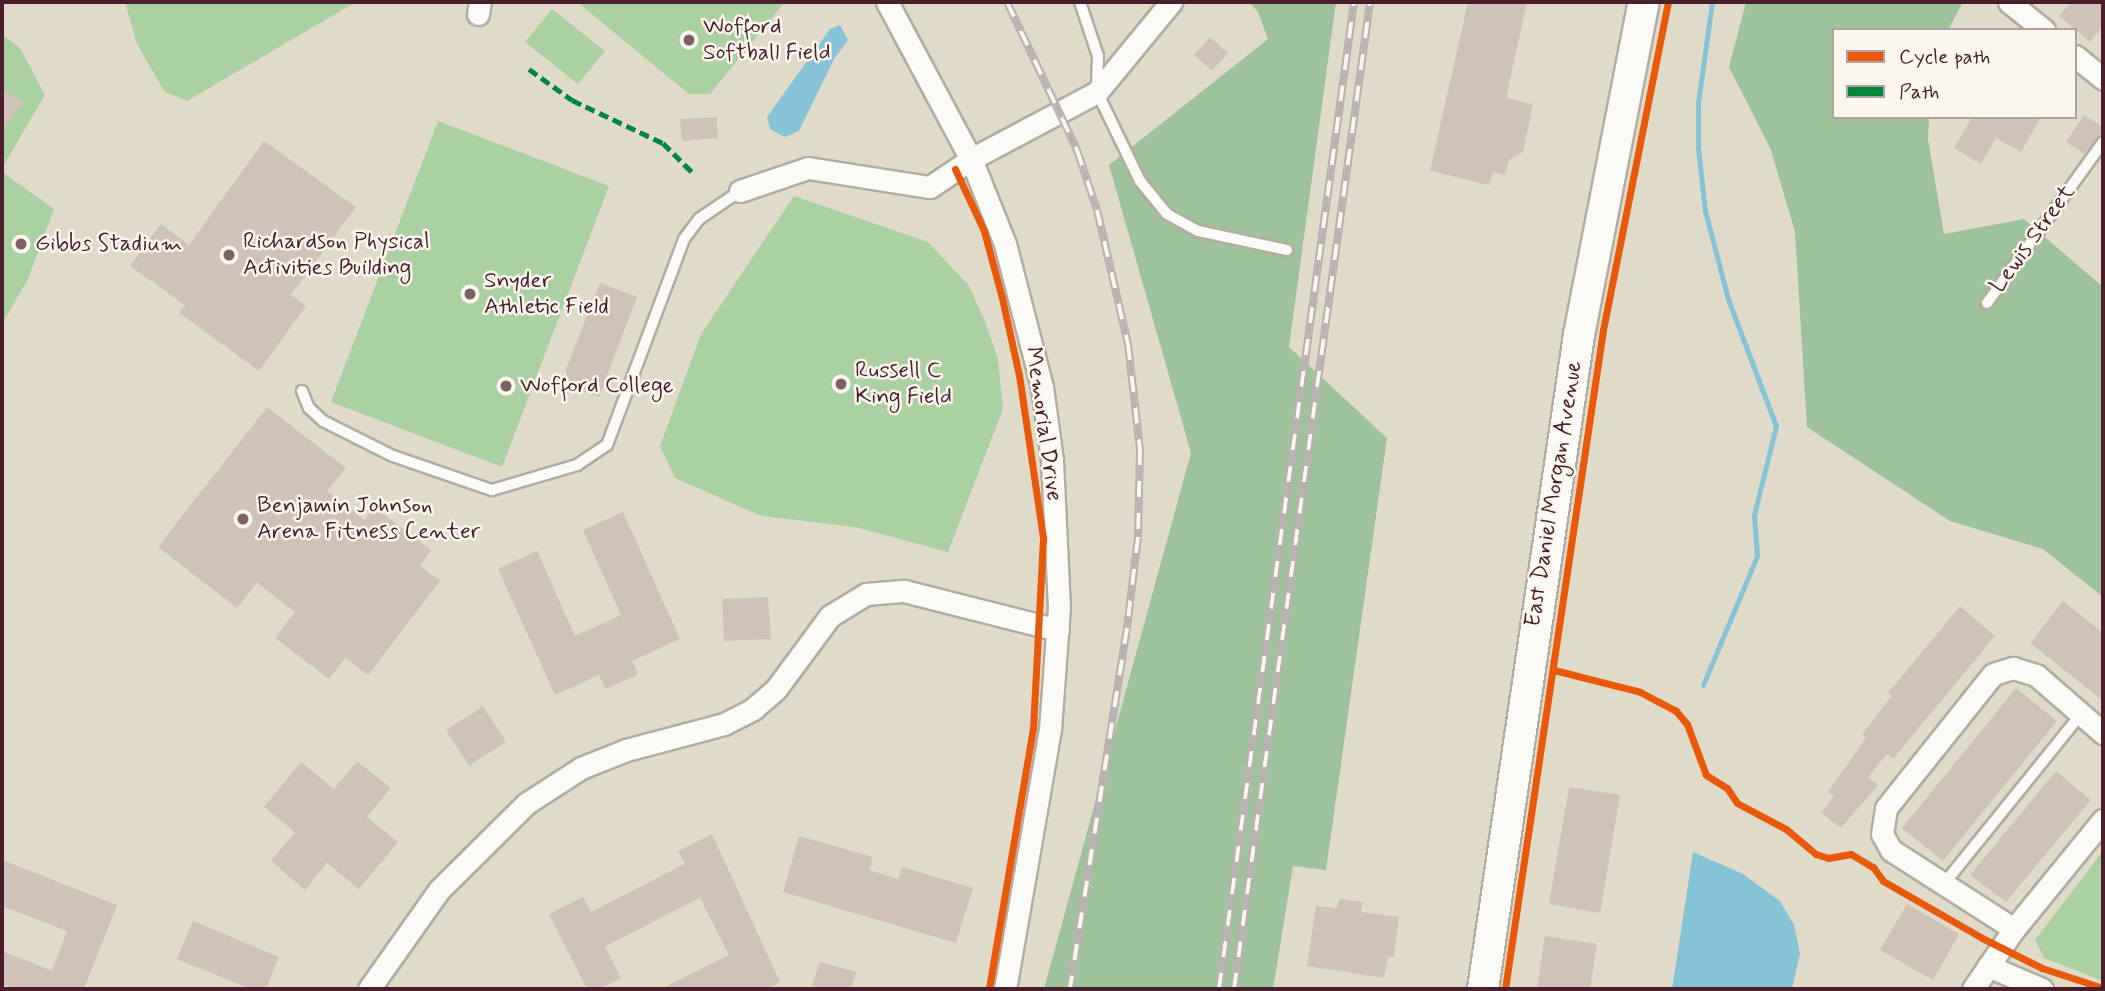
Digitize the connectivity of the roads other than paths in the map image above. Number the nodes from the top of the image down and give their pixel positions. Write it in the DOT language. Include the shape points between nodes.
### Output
graph roads {
  1 [pos="887,2"];
  2 [pos="1080,2"];
  3 [pos="1171,2"];
  4 [pos="1644,2"];
  5 [pos="2009,2"];
  6 [pos="2042,28"];
  7 [pos="1097,92"];
  8 [pos="2103,142"];
  9 [pos="971,159"];
  10 [pos="740,191"];
  11 [pos="1287,250"];
  12 [pos="1987,303"];
  13 [pos="302,391"];
  14 [pos="1058,630"];
  15 [pos="2081,714"];
  16 [pos="2103,733"];
  17 [pos="2103,820"];
  18 [pos="1943,885"];
  19 [pos="2014,929"];
  20 [pos="1989,966"];
  21 [pos="369,989"];
  22 [pos="1005,989"];
  23 [pos="1483,989"];
  24 [pos="1973,989"];
  25 [pos="2042,989"];
  1 -- 9 [label="street, Memorial Drive"];
  2 -- 7 [label="lane" via="1098,57"];
  3 -- 7 [label="street"];
  4 -- 23 [label="main road, East Daniel Morgan Avenue" via="1578,335"];
  5 -- 6 [label="street"];
  7 -- 9 [label="street"];
  7 -- 11 [label="lane" via="1140,181 1167,214 1198,231"];
  8 -- 12 [label="lane, Lewis Street"];
  9 -- 10 [label="street" via="930,187 808,168"];
  9 -- 14 [label="street, Memorial Drive" via="1005,244 1042,387 1058,535"];
  10 -- 13 [label="lane" via="699,219 684,239 607,445 577,466 492,490 393,456 323,422 309,408"];
  14 -- 21 [label="street" via="904,591 866,594 830,616 776,689 753,709 724,724 626,750 581,768 527,803 439,890"];
  14 -- 22 [label="street, Memorial Drive" via="1050,729"];
  15 -- 16 [label="street"];
  15 -- 18 [label="lane"];
  15 -- 18 [label="street" via="2036,675 2013,668 1993,674 1886,808 1882,834 1891,850"];
  17 -- 19 [label="street"];
  18 -- 19 [label="street"];
  19 -- 20 [label="street"];
  20 -- 24 [label="street"];
  20 -- 25 [label="street"];
}
